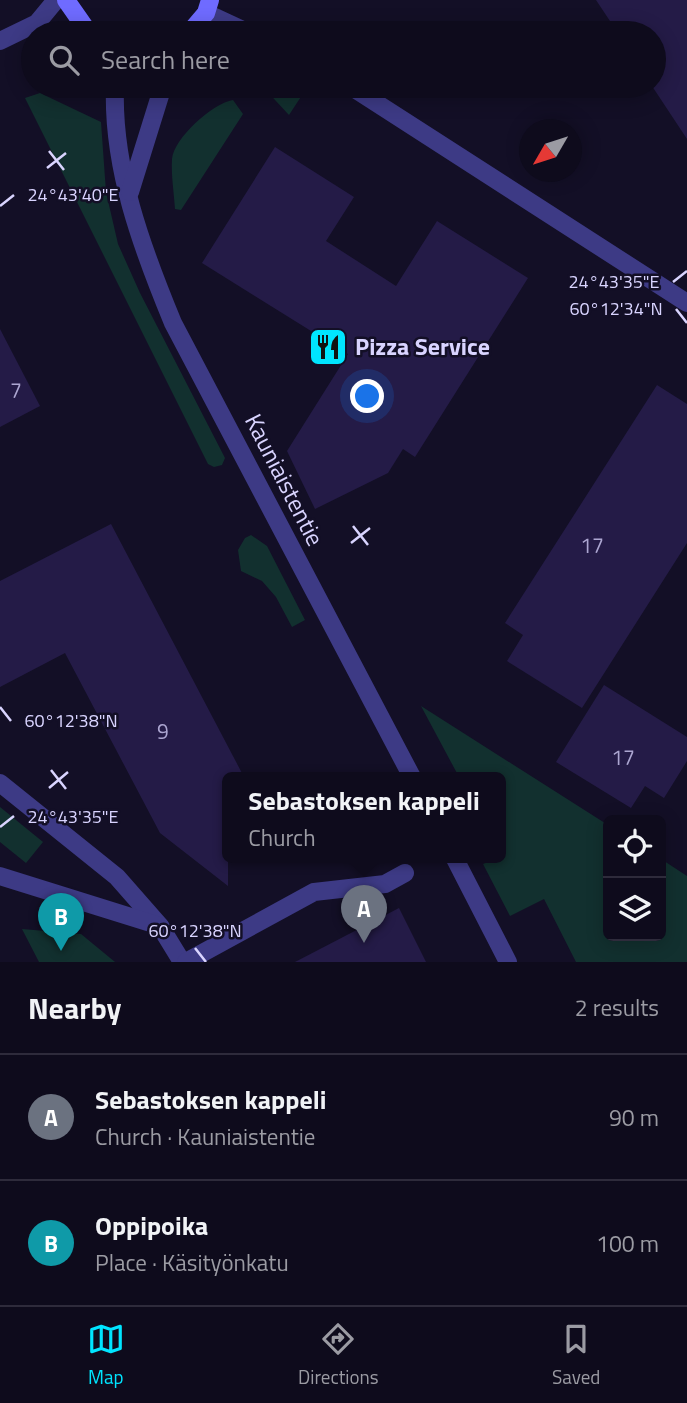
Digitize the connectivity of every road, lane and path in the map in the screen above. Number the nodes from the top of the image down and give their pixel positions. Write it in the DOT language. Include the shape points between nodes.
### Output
graph roads {
  1 [pos="56,0"];
  2 [pos="66,0"];
  3 [pos="208,6"];
  4 [pos="39,21"];
  5 [pos="81,21"];
  6 [pos="197,21"];
  7 [pos="231,21"];
  8 [pos="21,31"];
  9 [pos="0,41"];
  10 [pos="114,98"];
  11 [pos="159,98"];
  12 [pos="369,98"];
  13 [pos="128,198"];
  14 [pos="687,303"];
  15 [pos="409,772"];
  16 [pos="0,783"];
  17 [pos="457,863"];
  18 [pos="405,873"];
  19 [pos="0,876"];
  20 [pos="160,926"];
  21 [pos="184,962"];
  22 [pos="508,962"];
  1 -- 4 [label="street"];
  2 -- 5 [label="main road"];
  3 -- 6 [label="main road"];
  3 -- 7 [label="street"];
  8 -- 9 [label="street"];
  10 -- 13 [label="street, Kauniaistentie"];
  11 -- 13 [label="street"];
  12 -- 14 [label="street"];
  13 -- 15 [label="street, Kauniaistentie" via="173,323"];
  16 -- 20 [label="street" via="117,877"];
  17 -- 22 [label="street"];
  18 -- 21 [label="street" via="386,884 314,892"];
  19 -- 20 [label="street"];
  20 -- 21 [label="street"];
}
